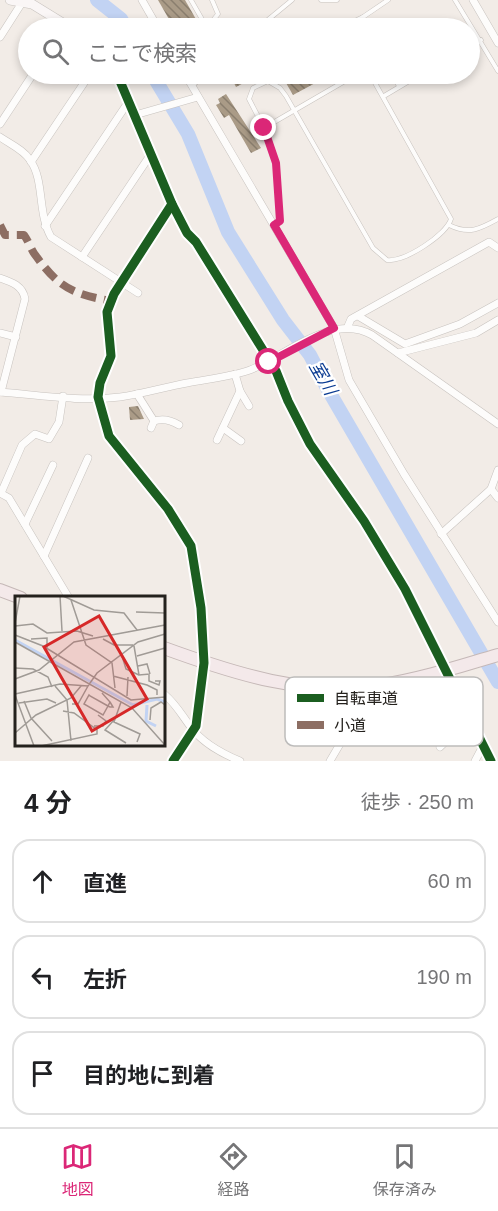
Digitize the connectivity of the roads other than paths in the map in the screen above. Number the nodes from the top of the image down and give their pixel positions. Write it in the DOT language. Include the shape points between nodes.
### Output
graph roads {
  1 [pos="10,0"];
  2 [pos="142,0"];
  3 [pos="190,0"];
  4 [pos="212,0"];
  5 [pos="292,0"];
  6 [pos="321,0"];
  7 [pos="337,0"];
  8 [pos="388,0"];
  9 [pos="455,0"];
  10 [pos="473,0"];
  11 [pos="23,1"];
  12 [pos="363,17"];
  13 [pos="51,18"];
  14 [pos="152,18"];
  15 [pos="201,18"];
  16 [pos="215,18"];
  17 [pos="270,18"];
  18 [pos="467,18"];
  19 [pos="0,37"];
  20 [pos="481,40"];
  21 [pos="498,44"];
  22 [pos="498,71"];
  23 [pos="26,84"];
  24 [pos="83,84"];
  25 [pos="121,84"];
  26 [pos="194,84"];
  27 [pos="260,84"];
  28 [pos="273,84"];
  29 [pos="340,84"];
  30 [pos="376,84"];
  31 [pos="403,84"];
  32 [pos="192,86"];
  33 [pos="399,86"];
  34 [pos="384,96"];
  35 [pos="198,97"];
  36 [pos="129,101"];
  37 [pos="295,111"];
  38 [pos="140,114"];
  39 [pos="0,124"];
  40 [pos="264,128"];
  41 [pos="0,137"];
  42 [pos="151,154"];
  43 [pos="32,162"];
  44 [pos="172,204"];
  45 [pos="498,219"];
  46 [pos="274,225"];
  47 [pos="449,225"];
  48 [pos="45,226"];
  49 [pos="498,248"];
  50 [pos="82,258"];
  51 [pos="0,278"];
  52 [pos="121,283"];
  53 [pos="138,293"];
  54 [pos="498,303"];
  55 [pos="358,316"];
  56 [pos="498,320"];
  57 [pos="348,326"];
  58 [pos="334,328"];
  59 [pos="0,333"];
  60 [pos="16,337"];
  61 [pos="398,353"];
  62 [pos="272,361"];
  63 [pos="235,374"];
  64 [pos="240,391"];
  65 [pos="1,392"];
  66 [pos="137,394"];
  67 [pos="63,396"];
  68 [pos="99,398"];
  69 [pos="249,406"];
  70 [pos="498,424"];
  71 [pos="179,425"];
  72 [pos="223,428"];
  73 [pos="217,440"];
  74 [pos="241,441"];
  75 [pos="88,458"];
  76 [pos="53,465"];
  77 [pos="498,470"];
  78 [pos="491,489"];
  79 [pos="1,493"];
  80 [pos="498,498"];
  81 [pos="25,524"];
  82 [pos="441,534"];
  83 [pos="44,556"];
  84 [pos="0,590"];
  85 [pos="18,596"];
  86 [pos="68,596"];
  87 [pos="498,622"];
  88 [pos="165,648"];
  89 [pos="498,655"];
  90 [pos="204,663"];
  91 [pos="445,670"];
  92 [pos="414,677"];
  93 [pos="448,677"];
  94 [pos="285,684"];
  95 [pos="165,695"];
  96 [pos="194,731"];
  97 [pos="339,746"];
  98 [pos="480,746"];
  99 [pos="481,749"];
  100 [pos="173,761"];
  101 [pos="240,761"];
  102 [pos="330,761"];
  103 [pos="475,761"];
  104 [pos="485,761"];
  105 [pos="491,761"];
  1 -- 11 [label="street"];
  2 -- 14 [label="street"];
  3 -- 15 [label="lane"];
  4 -- 16 [label="lane" via="218,14"];
  5 -- 17 [label="lane"];
  6 -- 7 [label="lane"];
  8 -- 12 [label="lane"];
  9 -- 18 [label="lane"];
  10 -- 21 [label="street"];
  11 -- 13 [label="street"];
  11 -- 19 [label="street"];
  20 -- 22 [label="lane"];
  23 -- 39 [label="street"];
  24 -- 43 [label="street"];
  25 -- 36 [label="street"];
  26 -- 32 [label="lane"];
  27 -- 40 [label="lane" via="253,88 249,99"];
  28 -- 37 [label="lane"];
  29 -- 37 [label="lane"];
  30 -- 34 [label="lane"];
  31 -- 33 [label="lane"];
  32 -- 35 [label="street"];
  33 -- 34 [label="lane"];
  34 -- 47 [label="lane" via="450,213"];
  35 -- 38 [label="street"];
  35 -- 46 [label="street"];
  36 -- 38 [label="street"];
  36 -- 48 [label="street"];
  37 -- 40 [label="lane"];
  37 -- 47 [label="lane" via="373,248 382,257 400,259 443,233"];
  38 -- 42 [label="street"];
  40 -- 46 [label="lane" via="276,163 280,221"];
  41 -- 43 [label="street"];
  42 -- 44 [label="street"];
  42 -- 50 [label="street"];
  43 -- 48 [label="street"];
  44 -- 52 [label="street"];
  44 -- 62 [label="street"];
  45 -- 47 [label="lane" via="476,230 462,231"];
  46 -- 58 [label="street"];
  48 -- 50 [label="street" via="51,237"];
  49 -- 55 [label="street" via="489,242"];
  50 -- 52 [label="street"];
  51 -- 60 [label="street" via="24,291"];
  52 -- 53 [label="street"];
  52 -- 68 [label="street" via="107,312 111,356 100,383"];
  54 -- 55 [label="street" via="460,324 405,344"];
  55 -- 57 [label="street"];
  56 -- 61 [label="street" via="476,333"];
  57 -- 58 [label="street"];
  57 -- 61 [label="street" via="362,329"];
  58 -- 62 [label="street"];
  58 -- 82 [label="street" via="349,380"];
  59 -- 60 [label="street"];
  60 -- 65 [label="street"];
  61 -- 70 [label="street"];
  62 -- 63 [label="street"];
  62 -- 91 [label="street" via="310,444 405,589"];
  63 -- 64 [label="street"];
  63 -- 66 [label="street"];
  64 -- 69 [label="street"];
  64 -- 72 [label="street"];
  65 -- 67 [label="street"];
  66 -- 68 [label="street"];
  66 -- 71 [label="street" via="153,424 171,420"];
  67 -- 68 [label="street"];
  67 -- 79 [label="street" via="59,422 49,439 35,434 25,442"];
  68 -- 90 [label="street" via="109,436 168,509 191,546 201,608"];
  72 -- 73 [label="street"];
  72 -- 74 [label="street"];
  75 -- 83 [label="street"];
  76 -- 81 [label="street"];
  77 -- 78 [label="street"];
  78 -- 80 [label="street"];
  78 -- 82 [label="street"];
  79 -- 81 [label="street" via="9,498"];
  81 -- 83 [label="street"];
  82 -- 87 [label="street"];
  83 -- 86 [label="street"];
  84 -- 85 [label="highway"];
  88 -- 90 [label="highway"];
  89 -- 91 [label="highway"];
  90 -- 94 [label="highway"];
  90 -- 96 [label="street"];
  91 -- 92 [label="highway"];
  91 -- 93 [label="street"];
  95 -- 96 [label="street" via="178,706"];
  96 -- 100 [label="street"];
  96 -- 101 [label="street" via="209,745"];
  97 -- 102 [label="street"];
  98 -- 99 [label="street"];
  99 -- 103 [label="street"];
  99 -- 104 [label="street"];
  99 -- 105 [label="street"];
}
